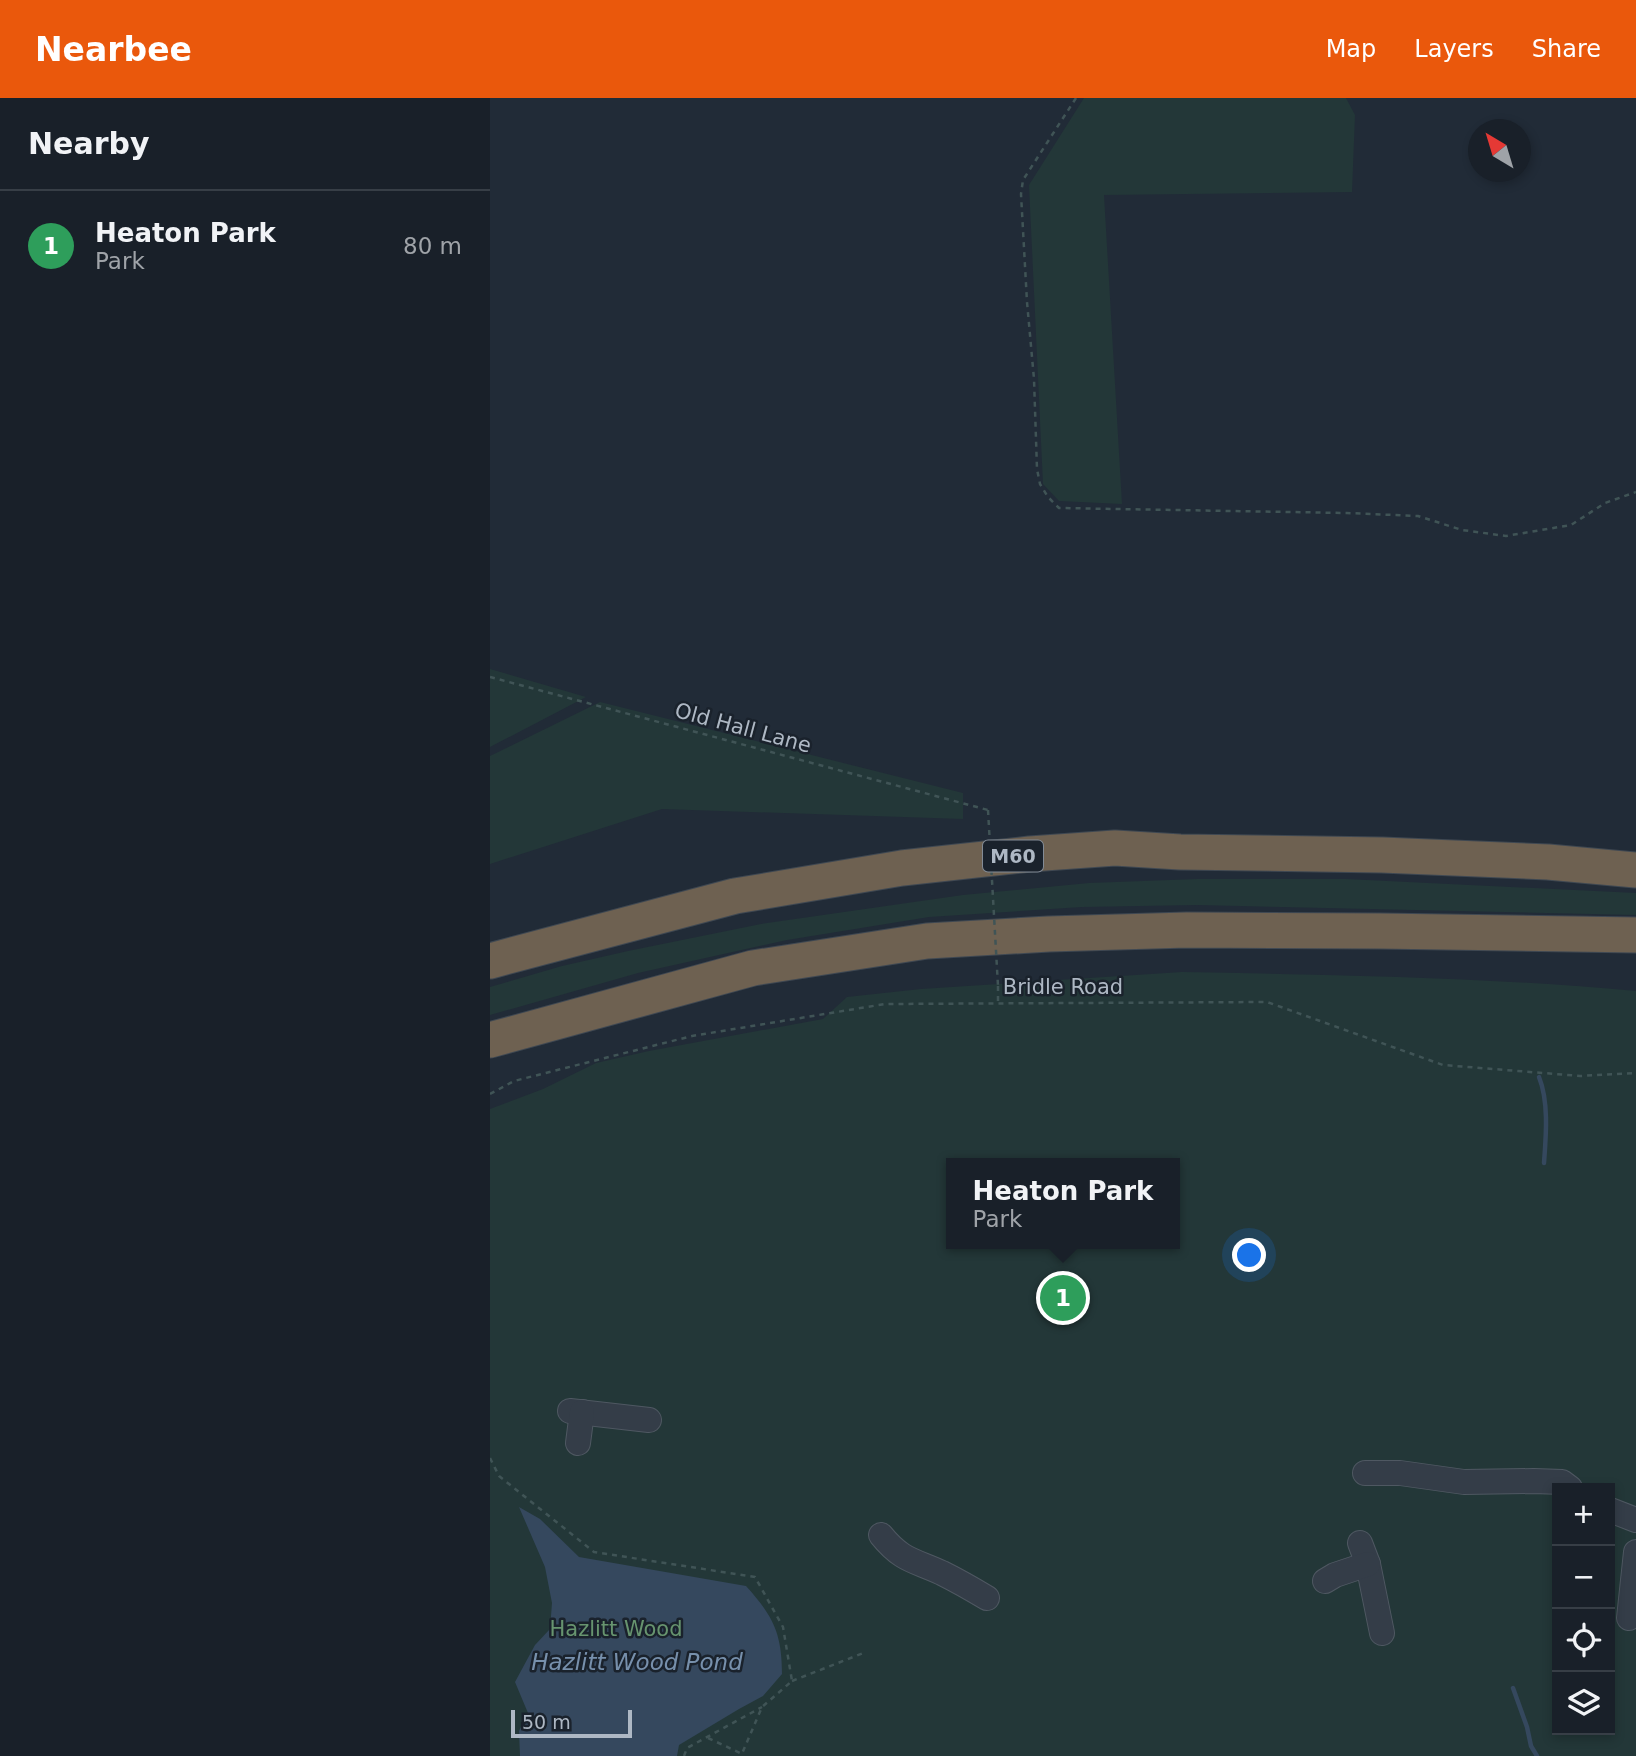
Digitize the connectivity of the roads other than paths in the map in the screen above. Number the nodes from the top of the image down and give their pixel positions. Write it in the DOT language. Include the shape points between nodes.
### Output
graph roads {
  1 [pos="1636,856"];
  2 [pos="1548,862"];
  3 [pos="1636,870"];
  4 [pos="1543,934"];
  5 [pos="1636,935"];
  6 [pos="1636,950"];
  7 [pos="490,961"];
  8 [pos="490,1040"];
  9 [pos="647,1410"];
  10 [pos="580,1443"];
  11 [pos="1365,1473"];
  12 [pos="1563,1483"];
  13 [pos="1615,1512"];
  14 [pos="1636,1520"];
  15 [pos="881,1535"];
  16 [pos="1636,1552"];
  17 [pos="1325,1581"];
  18 [pos="987,1598"];
  19 [pos="1629,1618"];
  20 [pos="1382,1633"];
  1 -- 2 [label="highway, M60"];
  2 -- 3 [label="highway, M60"];
  2 -- 7 [label="highway, M60" via="1115,848 1030,854 902,868 736,896"];
  4 -- 5 [label="highway"];
  4 -- 6 [label="highway"];
  4 -- 8 [label="highway" via="1187,930 927,941 753,968"];
  9 -- 10 [label="lane" via="621,1417 576,1412"];
  11 -- 12 [label="lane" via="1464,1482"];
  13 -- 14 [label="lane"];
  15 -- 18 [label="lane" via="912,1562"];
  16 -- 19 [label="lane"];
  17 -- 20 [label="lane" via="1364,1553"];
}
